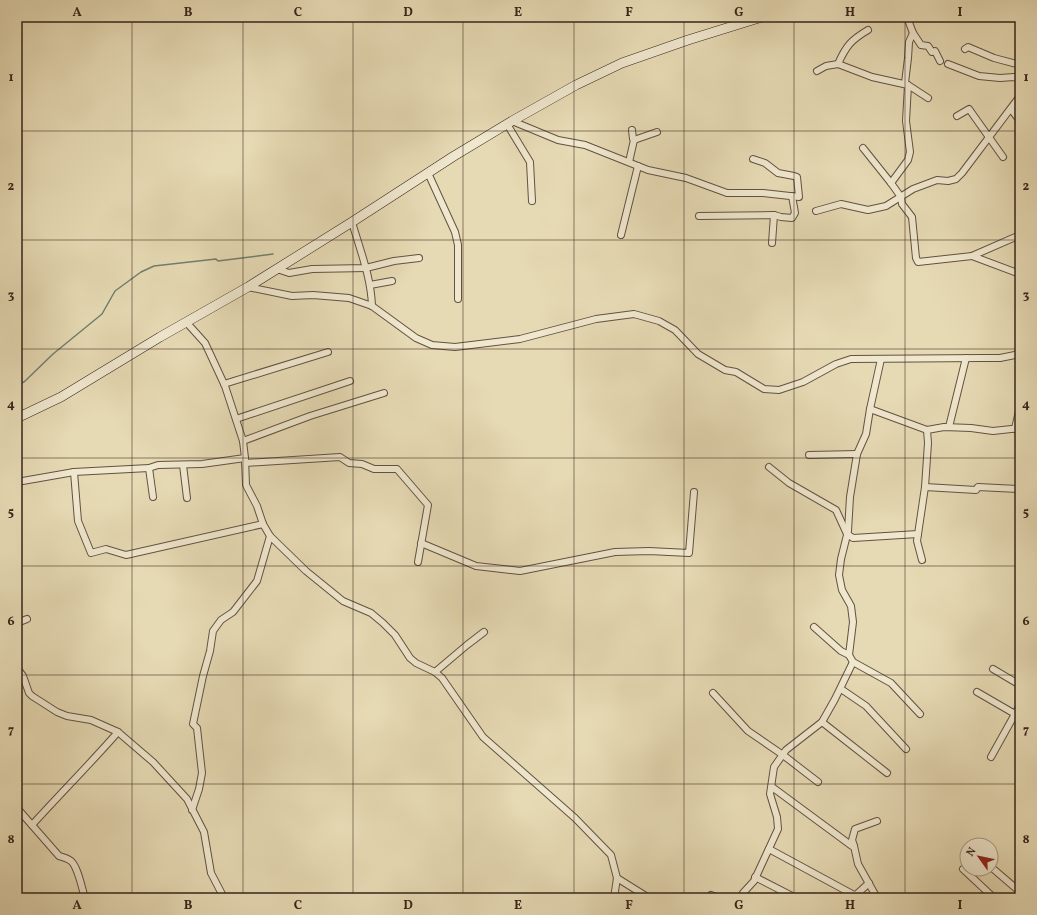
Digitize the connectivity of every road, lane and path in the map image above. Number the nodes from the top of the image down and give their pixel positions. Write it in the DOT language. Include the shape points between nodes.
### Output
graph roads {
  1 [pos="762,17"];
  2 [pos="907,17"];
  3 [pos="868,30"];
  4 [pos="912,33"];
  5 [pos="964,49"];
  6 [pos="940,61"];
  7 [pos="838,64"];
  8 [pos="948,64"];
  9 [pos="1020,65"];
  10 [pos="817,71"];
  11 [pos="1020,83"];
  12 [pos="908,85"];
  13 [pos="1020,96"];
  14 [pos="928,98"];
  15 [pos="1010,109"];
  16 [pos="957,116"];
  17 [pos="1020,121"];
  18 [pos="510,122"];
  19 [pos="632,130"];
  20 [pos="657,132"];
  21 [pos="989,138"];
  22 [pos="634,140"];
  23 [pos="863,148"];
  24 [pos="1003,157"];
  25 [pos="753,159"];
  26 [pos="629,162"];
  27 [pos="638,166"];
  28 [pos="428,173"];
  29 [pos="891,183"];
  30 [pos="792,196"];
  31 [pos="901,197"];
  32 [pos="532,201"];
  33 [pos="816,210"];
  34 [pos="774,215"];
  35 [pos="698,216"];
  36 [pos="352,222"];
  37 [pos="621,235"];
  38 [pos="1020,235"];
  39 [pos="772,243"];
  40 [pos="972,256"];
  41 [pos="419,258"];
  42 [pos="366,268"];
  43 [pos="277,269"];
  44 [pos="1020,274"];
  45 [pos="392,281"];
  46 [pos="370,284"];
  47 [pos="248,287"];
  48 [pos="458,299"];
  49 [pos="372,306"];
  50 [pos="186,323"];
  51 [pos="328,352"];
  52 [pos="1020,354"];
  53 [pos="966,358"];
  54 [pos="881,359"];
  55 [pos="350,381"];
  56 [pos="224,384"];
  57 [pos="384,393"];
  58 [pos="1020,406"];
  59 [pos="870,409"];
  60 [pos="17,418"];
  61 [pos="236,420"];
  62 [pos="949,428"];
  63 [pos="1018,429"];
  64 [pos="927,430"];
  65 [pos="242,441"];
  66 [pos="857,454"];
  67 [pos="809,455"];
  68 [pos="245,461"];
  69 [pos="183,465"];
  70 [pos="769,467"];
  71 [pos="149,468"];
  72 [pos="74,472"];
  73 [pos="17,482"];
  74 [pos="925,487"];
  75 [pos="1020,489"];
  76 [pos="694,492"];
  77 [pos="154,498"];
  78 [pos="187,498"];
  79 [pos="263,524"];
  80 [pos="847,534"];
  81 [pos="918,534"];
  82 [pos="270,536"];
  83 [pos="421,543"];
  84 [pos="922,560"];
  85 [pos="418,562"];
  86 [pos="27,619"];
  87 [pos="17,623"];
  88 [pos="814,628"];
  89 [pos="484,632"];
  90 [pos="849,655"];
  91 [pos="853,662"];
  92 [pos="17,668"];
  93 [pos="994,669"];
  94 [pos="435,672"];
  95 [pos="1020,685"];
  96 [pos="841,689"];
  97 [pos="977,692"];
  98 [pos="713,693"];
  99 [pos="1020,705"];
  100 [pos="920,714"];
  101 [pos="1015,714"];
  102 [pos="822,722"];
  103 [pos="118,732"];
  104 [pos="906,749"];
  105 [pos="783,755"];
  106 [pos="991,757"];
  107 [pos="887,774"];
  108 [pos="818,782"];
  109 [pos="772,787"];
  110 [pos="17,808"];
  111 [pos="192,810"];
  112 [pos="877,820"];
  113 [pos="32,825"];
  114 [pos="854,846"];
  115 [pos="769,849"];
  116 [pos="999,874"];
  117 [pos="972,877"];
  118 [pos="617,878"];
  119 [pos="755,878"];
  120 [pos="869,883"];
  121 [pos="1019,891"];
  122 [pos="711,895"];
  123 [pos="85,898"];
  124 [pos="224,898"];
  125 [pos="614,898"];
  126 [pos="649,898"];
  127 [pos="719,898"];
  128 [pos="740,898"];
  129 [pos="796,898"];
  130 [pos="877,898"];
  131 [pos="994,898"];
  132 [pos="1014,898"];
  1 -- 18 [label="main road" via="622,63"];
  2 -- 4 [label="street"];
  3 -- 7 [label="street" via="854,39"];
  4 -- 6 [label="street" via="921,45 928,46 932,52 937,53"];
  4 -- 12 [label="street" via="905,83"];
  5 -- 9 [label="street" via="968,47"];
  7 -- 10 [label="street"];
  7 -- 12 [label="street" via="872,77"];
  8 -- 11 [label="street" via="978,76 1018,78"];
  12 -- 14 [label="street"];
  12 -- 29 [label="street" via="906,121 910,152 908,160"];
  13 -- 15 [label="street"];
  15 -- 17 [label="street"];
  15 -- 21 [label="street"];
  16 -- 21 [label="street" via="969,109"];
  18 -- 26 [label="street" via="558,140 585,145"];
  18 -- 28 [label="main road"];
  18 -- 32 [label="street" via="530,162"];
  19 -- 22 [label="street"];
  20 -- 22 [label="street"];
  21 -- 24 [label="street"];
  21 -- 31 [label="street" via="956,179 937,180 913,189"];
  22 -- 26 [label="street"];
  23 -- 29 [label="street"];
  25 -- 30 [label="street" via="765,163 778,173 797,177 799,197"];
  26 -- 27 [label="street"];
  27 -- 30 [label="street" via="686,178 727,194 763,193"];
  27 -- 37 [label="street"];
  28 -- 36 [label="main road"];
  28 -- 48 [label="street" via="455,232 458,245"];
  29 -- 31 [label="street"];
  30 -- 34 [label="street" via="794,216 792,218"];
  31 -- 33 [label="street" via="886,206 868,210 841,204"];
  31 -- 40 [label="street" via="902,204 912,217 918,262"];
  34 -- 35 [label="street"];
  34 -- 39 [label="street"];
  36 -- 42 [label="street"];
  36 -- 43 [label="main road"];
  38 -- 40 [label="street"];
  40 -- 44 [label="street"];
  41 -- 42 [label="street"];
  42 -- 43 [label="street" via="312,269 288,273"];
  42 -- 46 [label="street"];
  43 -- 47 [label="main road"];
  45 -- 46 [label="street"];
  46 -- 49 [label="street"];
  47 -- 49 [label="street" via="292,296 349,298"];
  47 -- 50 [label="main road"];
  49 -- 54 [label="street" via="416,338 432,345 455,348 520,339 596,319 634,314 659,320 675,330 698,354 764,389 779,390 803,382 851,359"];
  50 -- 56 [label="street" via="205,342"];
  50 -- 60 [label="main road" via="61,397"];
  51 -- 56 [label="street"];
  52 -- 53 [label="street" via="1000,358"];
  53 -- 54 [label="street"];
  53 -- 62 [label="street"];
  54 -- 59 [label="street"];
  55 -- 61 [label="street"];
  56 -- 61 [label="street"];
  57 -- 65 [label="street"];
  58 -- 63 [label="street"];
  59 -- 64 [label="street"];
  59 -- 66 [label="street" via="866,434"];
  61 -- 65 [label="street"];
  62 -- 63 [label="street" via="993,431"];
  62 -- 64 [label="street"];
  64 -- 74 [label="street"];
  65 -- 68 [label="street"];
  66 -- 67 [label="street"];
  66 -- 80 [label="street"];
  68 -- 69 [label="street"];
  68 -- 79 [label="street" via="246,485"];
  68 -- 83 [label="street" via="340,457 348,464 362,464 374,469 397,469 428,505"];
  69 -- 71 [label="street" via="158,465"];
  69 -- 78 [label="street"];
  70 -- 80 [label="street" via="789,483 836,510"];
  71 -- 72 [label="street"];
  71 -- 77 [label="street"];
  72 -- 73 [label="street"];
  72 -- 79 [label="street" via="78,521 91,553 106,549 126,555"];
  74 -- 75 [label="street"];
  74 -- 81 [label="street"];
  76 -- 83 [label="street" via="689,553 615,552 520,571 476,566"];
  79 -- 82 [label="street"];
  80 -- 81 [label="street" via="853,538"];
  80 -- 90 [label="street" via="839,575 842,590 851,606"];
  81 -- 84 [label="street" via="917,541"];
  82 -- 94 [label="street" via="306,571 343,601 371,613 383,623 416,663"];
  82 -- 111 [label="street" via="257,580 233,612 221,620 213,631 193,724 196,728 202,773"];
  83 -- 85 [label="street"];
  86 -- 87 [label="street"];
  88 -- 90 [label="street"];
  89 -- 94 [label="street" via="466,644"];
  90 -- 91 [label="street"];
  91 -- 96 [label="street"];
  91 -- 100 [label="street" via="891,683"];
  92 -- 103 [label="street" via="29,693 57,712 91,720"];
  93 -- 95 [label="street"];
  94 -- 118 [label="street" via="483,736 612,854"];
  96 -- 102 [label="street"];
  96 -- 104 [label="street" via="866,706"];
  97 -- 101 [label="street"];
  98 -- 105 [label="street" via="748,731"];
  99 -- 101 [label="street"];
  101 -- 106 [label="street"];
  102 -- 105 [label="street"];
  102 -- 107 [label="street"];
  103 -- 111 [label="street" via="153,762 187,798"];
  103 -- 113 [label="street"];
  105 -- 108 [label="street"];
  105 -- 109 [label="street" via="774,767"];
  109 -- 114 [label="street"];
  109 -- 115 [label="street" via="770,794 778,829"];
  110 -- 113 [label="street"];
  111 -- 124 [label="street" via="204,832 211,873"];
  112 -- 114 [label="street" via="856,829 852,840"];
  113 -- 123 [label="street" via="58,856 71,861 75,866"];
  114 -- 120 [label="street" via="858,864"];
  115 -- 119 [label="street"];
  115 -- 120 [label="street" via="854,895"];
  116 -- 121 [label="street"];
  117 -- 131 [label="street"];
  118 -- 125 [label="street"];
  118 -- 126 [label="street"];
  119 -- 128 [label="street"];
  119 -- 129 [label="street"];
  120 -- 130 [label="street"];
  121 -- 132 [label="street"];
  122 -- 127 [label="street"];
}
